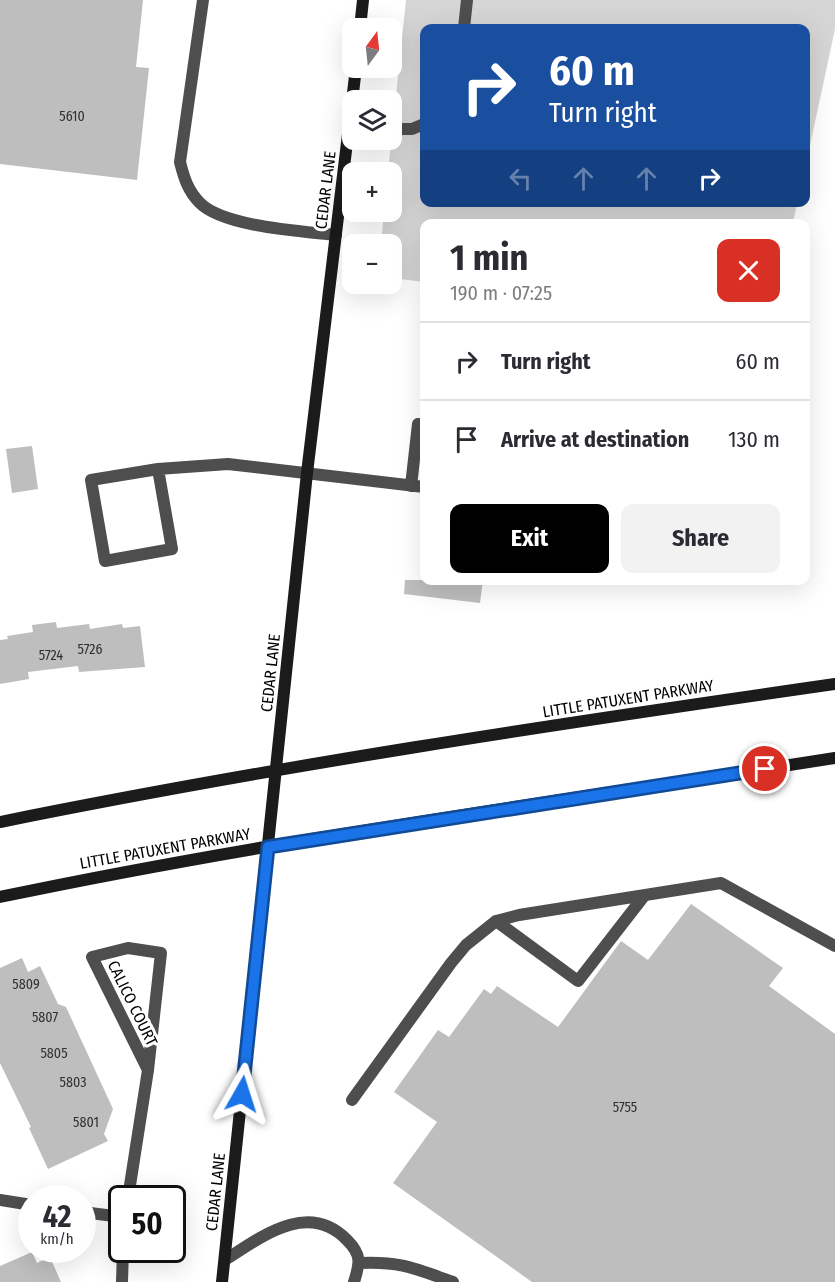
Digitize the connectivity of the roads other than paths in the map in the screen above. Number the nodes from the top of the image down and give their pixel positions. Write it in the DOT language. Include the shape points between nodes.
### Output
graph roads {
  1 [pos="203,0"];
  2 [pos="363,0"];
  3 [pos="467,0"];
  4 [pos="361,18"];
  5 [pos="464,24"];
  6 [pos="420,126"];
  7 [pos="402,129"];
  8 [pos="348,150"];
  9 [pos="336,235"];
  10 [pos="420,424"];
  11 [pos="158,469"];
  12 [pos="307,473"];
  13 [pos="411,486"];
  14 [pos="420,487"];
  15 [pos="835,684"];
  16 [pos="835,758"];
  17 [pos="276,770"];
  18 [pos="0,822"];
  19 [pos="268,847"];
  20 [pos="645,896"];
  21 [pos="0,897"];
  22 [pos="496,921"];
  23 [pos="835,946"];
  24 [pos="148,1070"];
  25 [pos="352,1100"];
  26 [pos="130,1185"];
  27 [pos="0,1200"];
  28 [pos="18,1203"];
  29 [pos="225,1260"];
  30 [pos="123,1263"];
  31 [pos="360,1263"];
  32 [pos="122,1282"];
  33 [pos="222,1282"];
  34 [pos="354,1282"];
  35 [pos="453,1282"];
  1 -- 9 [label="street" via="180,162 185,185 201,205 239,222"];
  2 -- 4 [label="main road"];
  3 -- 5 [label="street"];
  6 -- 7 [label="street"];
  8 -- 9 [label="main road, CEDAR LANE"];
  9 -- 12 [label="main road, CEDAR LANE"];
  10 -- 13 [label="street"];
  11 -- 11 [label="street" via="91,480 105,561 172,549"];
  11 -- 12 [label="street" via="228,464"];
  12 -- 13 [label="street"];
  12 -- 17 [label="main road, CEDAR LANE"];
  13 -- 14 [label="street"];
  15 -- 17 [label="main road, LITTLE PATUXENT PARKWAY"];
  16 -- 19 [label="main road, LITTLE PATUXENT PARKWAY"];
  17 -- 18 [label="main road, LITTLE PATUXENT PARKWAY"];
  17 -- 19 [label="main road, CEDAR LANE"];
  19 -- 21 [label="main road, LITTLE PATUXENT PARKWAY"];
  19 -- 29 [label="main road, CEDAR LANE"];
  20 -- 22 [label="street"];
  20 -- 22 [label="street" via="578,981"];
  20 -- 23 [label="street" via="721,883"];
  22 -- 25 [label="street" via="451,963"];
  24 -- 24 [label="street, CALICO COURT" via="161,953 128,948 92,957"];
  24 -- 26 [label="street, CALICO COURT"];
  27 -- 28 [label="street"];
  29 -- 31 [label="street" via="290,1223 313,1222 337,1230 354,1248"];
  29 -- 33 [label="main road, CEDAR LANE"];
  30 -- 32 [label="street"];
  31 -- 34 [label="street"];
  31 -- 35 [label="street" via="407,1265"];
}
